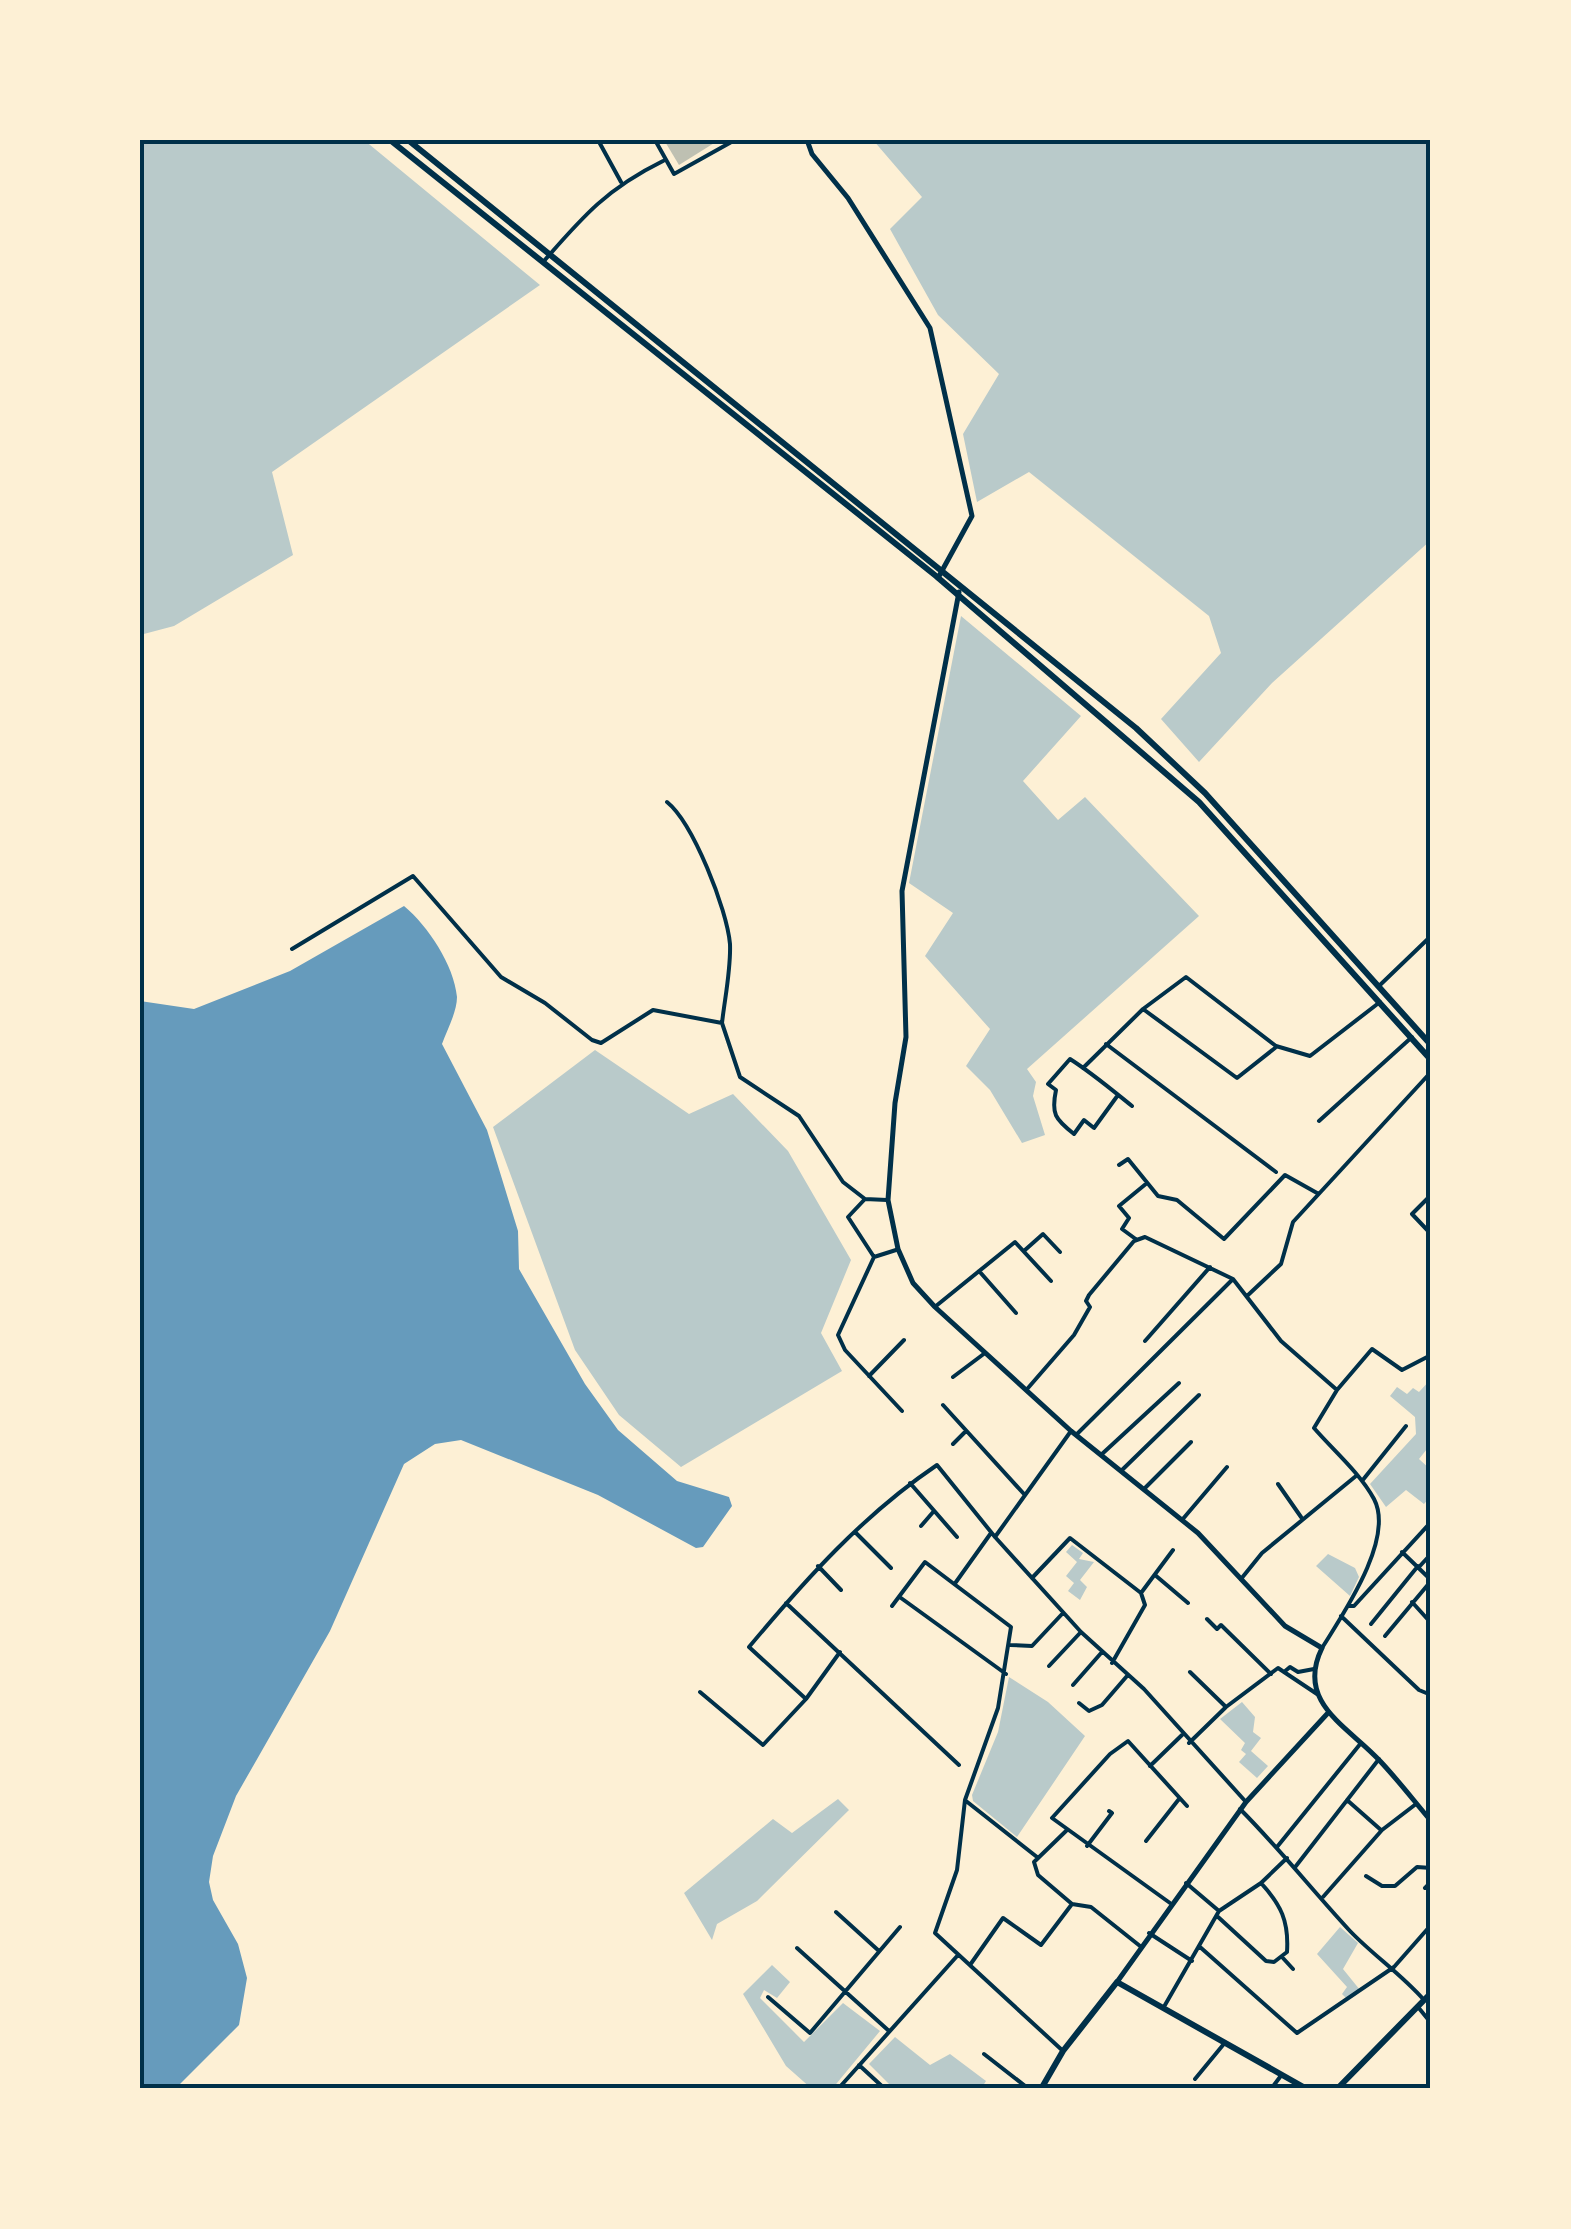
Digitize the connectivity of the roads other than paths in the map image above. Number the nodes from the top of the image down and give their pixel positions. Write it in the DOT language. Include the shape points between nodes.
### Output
graph roads {
  1 [pos="390,140"];
  2 [pos="408,140"];
  3 [pos="598,140"];
  4 [pos="655,140"];
  5 [pos="735,140"];
  6 [pos="807,140"];
  7 [pos="663,161"];
  8 [pos="620,182"];
  9 [pos="550,254"];
  10 [pos="544,261"];
  11 [pos="944,570"];
  12 [pos="938,578"];
  13 [pos="960,584"];
  14 [pos="958,596"];
  15 [pos="667,802"];
  16 [pos="1431,936"];
  17 [pos="292,950"];
  18 [pos="1379,986"];
  19 [pos="1371,993"];
  20 [pos="1380,1002"];
  21 [pos="1143,1009"];
  22 [pos="722,1022"];
  23 [pos="1412,1037"];
  24 [pos="1106,1044"];
  25 [pos="1431,1044"];
  26 [pos="1276,1046"];
  27 [pos="1431,1060"];
  28 [pos="1083,1068"];
  29 [pos="1431,1072"];
  30 [pos="1118,1095"];
  31 [pos="1132,1106"];
  32 [pos="1319,1121"];
  33 [pos="1118,1165"];
  34 [pos="1276,1172"];
  35 [pos="1147,1183"];
  36 [pos="1317,1193"];
  37 [pos="1431,1195"];
  38 [pos="865,1198"];
  39 [pos="888,1200"];
  40 [pos="1431,1234"];
  41 [pos="1137,1240"];
  42 [pos="898,1249"];
  43 [pos="1024,1250"];
  44 [pos="1060,1252"];
  45 [pos="874,1257"];
  46 [pos="1210,1267"];
  47 [pos="979,1271"];
  48 [pos="1233,1279"];
  49 [pos="1051,1281"];
  50 [pos="1247,1296"];
  51 [pos="935,1307"];
  52 [pos="1016,1312"];
  53 [pos="904,1340"];
  54 [pos="1144,1341"];
  55 [pos="985,1353"];
  56 [pos="1431,1355"];
  57 [pos="869,1376"];
  58 [pos="952,1378"];
  59 [pos="1179,1383"];
  60 [pos="1028,1388"];
  61 [pos="1337,1390"];
  62 [pos="1199,1395"];
  63 [pos="942,1405"];
  64 [pos="902,1411"];
  65 [pos="1406,1426"];
  66 [pos="966,1431"];
  67 [pos="1073,1433"];
  68 [pos="1191,1442"];
  69 [pos="953,1444"];
  70 [pos="1102,1454"];
  71 [pos="1227,1466"];
  72 [pos="1121,1471"];
  73 [pos="1356,1476"];
  74 [pos="1361,1482"];
  75 [pos="910,1484"];
  76 [pos="1278,1484"];
  77 [pos="1144,1489"];
  78 [pos="1025,1495"];
  79 [pos="934,1511"];
  80 [pos="1301,1518"];
  81 [pos="1182,1520"];
  82 [pos="1431,1522"];
  83 [pos="921,1526"];
  84 [pos="854,1532"];
  85 [pos="993,1535"];
  86 [pos="957,1537"];
  87 [pos="1172,1550"];
  88 [pos="1402,1552"];
  89 [pos="1431,1554"];
  90 [pos="818,1566"];
  91 [pos="1418,1567"];
  92 [pos="890,1568"];
  93 [pos="1155,1574"];
  94 [pos="1032,1578"];
  95 [pos="1241,1579"];
  96 [pos="1431,1581"];
  97 [pos="956,1584"];
  98 [pos="841,1590"];
  99 [pos="1142,1593"];
  100 [pos="900,1596"];
  101 [pos="1412,1602"];
  102 [pos="786,1603"];
  103 [pos="1188,1603"];
  104 [pos="892,1606"];
  105 [pos="1346,1606"];
  106 [pos="1064,1612"];
  107 [pos="1341,1616"];
  108 [pos="1207,1619"];
  109 [pos="1431,1623"];
  110 [pos="1371,1624"];
  111 [pos="1082,1632"];
  112 [pos="1386,1636"];
  113 [pos="1010,1645"];
  114 [pos="1322,1648"];
  115 [pos="840,1652"];
  116 [pos="1102,1652"];
  117 [pos="1112,1663"];
  118 [pos="1050,1666"];
  119 [pos="1314,1669"];
  120 [pos="1190,1672"];
  121 [pos="1284,1672"];
  122 [pos="1006,1674"];
  123 [pos="1271,1674"];
  124 [pos="1127,1676"];
  125 [pos="1073,1685"];
  126 [pos="700,1692"];
  127 [pos="1316,1694"];
  128 [pos="1431,1694"];
  129 [pos="806,1699"];
  130 [pos="1080,1704"];
  131 [pos="1226,1707"];
  132 [pos="1327,1714"];
  133 [pos="1182,1735"];
  134 [pos="1189,1742"];
  135 [pos="1361,1743"];
  136 [pos="1379,1760"];
  137 [pos="959,1765"];
  138 [pos="1148,1768"];
  139 [pos="1179,1799"];
  140 [pos="964,1800"];
  141 [pos="1347,1800"];
  142 [pos="1246,1802"];
  143 [pos="1416,1804"];
  144 [pos="1187,1806"];
  145 [pos="1431,1806"];
  146 [pos="1240,1810"];
  147 [pos="1109,1811"];
  148 [pos="1424,1813"];
  149 [pos="1431,1821"];
  150 [pos="1067,1830"];
  151 [pos="1382,1830"];
  152 [pos="1146,1841"];
  153 [pos="1087,1846"];
  154 [pos="1277,1847"];
  155 [pos="1037,1857"];
  156 [pos="1288,1857"];
  157 [pos="1296,1866"];
  158 [pos="1431,1868"];
  159 [pos="1366,1876"];
  160 [pos="1431,1882"];
  161 [pos="1186,1883"];
  162 [pos="1260,1883"];
  163 [pos="1425,1888"];
  164 [pos="1324,1897"];
  165 [pos="1170,1903"];
  166 [pos="1072,1904"];
  167 [pos="836,1912"];
  168 [pos="1218,1913"];
  169 [pos="1431,1925"];
  170 [pos="900,1927"];
  171 [pos="1149,1932"];
  172 [pos="1140,1946"];
  173 [pos="1200,1947"];
  174 [pos="798,1948"];
  175 [pos="879,1950"];
  176 [pos="958,1955"];
  177 [pos="1282,1957"];
  178 [pos="1192,1961"];
  179 [pos="969,1966"];
  180 [pos="1394,1967"];
  181 [pos="1293,1969"];
  182 [pos="1117,1982"];
  183 [pos="845,1991"];
  184 [pos="1431,1992"];
  185 [pos="768,1997"];
  186 [pos="1421,2003"];
  187 [pos="1165,2005"];
  188 [pos="1431,2023"];
  189 [pos="889,2030"];
  190 [pos="1226,2041"];
  191 [pos="1063,2050"];
  192 [pos="984,2054"];
  193 [pos="858,2065"];
  194 [pos="1282,2074"];
  195 [pos="1194,2078"];
  196 [pos="838,2089"];
  197 [pos="885,2089"];
  198 [pos="1029,2089"];
  199 [pos="1041,2089"];
  200 [pos="1271,2089"];
  201 [pos="1307,2089"];
  202 [pos="1336,2089"];
  1 -- 10 [label="main road"];
  2 -- 9 [label="main road"];
  3 -- 8 [label="street"];
  4 -- 7 [label="street"];
  5 -- 7 [label="street" via="674,174"];
  6 -- 11 [label="street" via="930,328 972,516"];
  7 -- 8 [label="street"];
  8 -- 9 [label="street"];
  9 -- 10 [label="street"];
  9 -- 11 [label="main road"];
  10 -- 12 [label="main road"];
  11 -- 12 [label="street"];
  11 -- 13 [label="main road"];
  12 -- 14 [label="main road"];
  13 -- 14 [label="street"];
  13 -- 18 [label="main road" via="1191,780"];
  14 -- 19 [label="main road" via="1199,802"];
  14 -- 39 [label="street" via="902,891 906,1037"];
  15 -- 22 [label="street" via="681,814 730,943"];
  16 -- 18 [label="street"];
  17 -- 22 [label="street" via="413,876 501,977 592,1040 601,1043 652,1010"];
  18 -- 19 [label="street"];
  18 -- 25 [label="main road"];
  19 -- 20 [label="main road"];
  20 -- 23 [label="main road"];
  20 -- 26 [label="street" via="1310,1056"];
  21 -- 24 [label="street"];
  21 -- 26 [label="street" via="1186,977"];
  21 -- 26 [label="street" via="1237,1078"];
  22 -- 38 [label="street" via="740,1078 799,1116 843,1182"];
  23 -- 27 [label="main road"];
  23 -- 32 [label="street"];
  24 -- 28 [label="street"];
  24 -- 34 [label="street"];
  28 -- 30 [label="street"];
  28 -- 30 [label="street" via="1070,1060 1048,1084 1056,1090 1056,1120 1074,1134 1084,1120 1094,1128"];
  29 -- 36 [label="street"];
  30 -- 31 [label="street"];
  33 -- 35 [label="street" via="1128,1159"];
  35 -- 36 [label="street" via="1224,1239 1285,1176"];
  35 -- 41 [label="street" via="1118,1206 1130,1218 1122,1229"];
  36 -- 50 [label="street" via="1292,1222 1280,1264"];
  37 -- 40 [label="street" via="1412,1214"];
  38 -- 39 [label="street"];
  38 -- 45 [label="street" via="848,1218"];
  39 -- 42 [label="street"];
  41 -- 46 [label="street" via="1145,1237"];
  41 -- 60 [label="street" via="1089,1295 1090,1307 1074,1335"];
  42 -- 45 [label="street"];
  42 -- 51 [label="street" via="912,1282"];
  43 -- 44 [label="street" via="1043,1234"];
  43 -- 47 [label="street" via="1015,1242"];
  43 -- 49 [label="street"];
  45 -- 57 [label="street" via="838,1335"];
  46 -- 48 [label="street"];
  46 -- 54 [label="street"];
  47 -- 51 [label="street"];
  47 -- 52 [label="street"];
  48 -- 50 [label="street"];
  48 -- 67 [label="street"];
  50 -- 61 [label="street" via="1280,1341"];
  51 -- 55 [label="street"];
  53 -- 57 [label="street"];
  55 -- 58 [label="street"];
  55 -- 60 [label="street"];
  56 -- 61 [label="street" via="1402,1370 1372,1349"];
  57 -- 64 [label="street"];
  59 -- 70 [label="street"];
  60 -- 67 [label="street"];
  61 -- 73 [label="street" via="1314,1428"];
  62 -- 72 [label="street"];
  63 -- 66 [label="street"];
  65 -- 74 [label="street"];
  66 -- 69 [label="street"];
  66 -- 78 [label="street"];
  67 -- 70 [label="street"];
  67 -- 78 [label="street"];
  68 -- 77 [label="street"];
  70 -- 72 [label="street"];
  71 -- 81 [label="street"];
  72 -- 77 [label="street"];
  73 -- 74 [label="street"];
  73 -- 80 [label="street"];
  74 -- 105 [label="street" via="1379,1520 1375,1551"];
  75 -- 79 [label="street"];
  75 -- 84 [label="street"];
  75 -- 85 [label="street" via="937,1466"];
  76 -- 80 [label="street"];
  77 -- 81 [label="street"];
  78 -- 85 [label="street"];
  79 -- 83 [label="street"];
  79 -- 86 [label="street"];
  80 -- 95 [label="street"];
  81 -- 95 [label="street"];
  82 -- 88 [label="street"];
  84 -- 90 [label="street"];
  84 -- 92 [label="street"];
  85 -- 94 [label="street"];
  85 -- 97 [label="street"];
  87 -- 93 [label="street"];
  88 -- 91 [label="street"];
  88 -- 105 [label="street" via="1354,1606"];
  89 -- 91 [label="street"];
  90 -- 98 [label="street"];
  90 -- 102 [label="street"];
  91 -- 96 [label="street"];
  91 -- 110 [label="street"];
  93 -- 99 [label="street"];
  93 -- 103 [label="street"];
  94 -- 99 [label="street" via="1070,1538"];
  94 -- 106 [label="street"];
  95 -- 114 [label="street" via="1285,1626"];
  96 -- 101 [label="street"];
  97 -- 100 [label="street" via="924,1562"];
  97 -- 113 [label="street" via="1011,1626"];
  99 -- 117 [label="street" via="1145,1605"];
  100 -- 104 [label="street"];
  100 -- 122 [label="street"];
  101 -- 109 [label="street"];
  101 -- 112 [label="street"];
  102 -- 115 [label="street"];
  102 -- 129 [label="street" via="749,1648"];
  105 -- 107 [label="street"];
  106 -- 111 [label="street"];
  106 -- 113 [label="street" via="1027,1650"];
  107 -- 114 [label="street"];
  107 -- 128 [label="street"];
  108 -- 123 [label="street"];
  111 -- 116 [label="street"];
  111 -- 118 [label="street"];
  113 -- 122 [label="street"];
  114 -- 119 [label="street"];
  115 -- 129 [label="street"];
  115 -- 137 [label="street"];
  116 -- 117 [label="street"];
  116 -- 125 [label="street"];
  117 -- 124 [label="street"];
  119 -- 121 [label="street" via="1290,1666"];
  119 -- 127 [label="street"];
  120 -- 131 [label="street"];
  121 -- 123 [label="street"];
  121 -- 127 [label="street"];
  122 -- 140 [label="street"];
  123 -- 131 [label="street"];
  124 -- 130 [label="street" via="1099,1708"];
  124 -- 133 [label="street"];
  126 -- 129 [label="street" via="763,1745"];
  127 -- 132 [label="street"];
  131 -- 134 [label="street"];
  132 -- 135 [label="street"];
  132 -- 142 [label="street"];
  133 -- 134 [label="street"];
  133 -- 138 [label="street"];
  134 -- 142 [label="street"];
  135 -- 136 [label="street"];
  135 -- 154 [label="street"];
  136 -- 141 [label="street"];
  136 -- 143 [label="street"];
  138 -- 139 [label="street"];
  138 -- 150 [label="street" via="1128,1742 1110,1754 1052,1818"];
  139 -- 144 [label="street"];
  139 -- 152 [label="street"];
  140 -- 155 [label="street"];
  140 -- 176 [label="street" via="956,1870 935,1928"];
  141 -- 151 [label="street"];
  141 -- 157 [label="street"];
  142 -- 146 [label="street"];
  143 -- 148 [label="street"];
  143 -- 151 [label="street"];
  145 -- 148 [label="street"];
  146 -- 154 [label="street"];
  146 -- 161 [label="street"];
  147 -- 153 [label="street"];
  148 -- 149 [label="street"];
  150 -- 153 [label="street"];
  150 -- 155 [label="street"];
  151 -- 164 [label="street"];
  153 -- 165 [label="street"];
  154 -- 156 [label="street"];
  155 -- 166 [label="street" via="1038,1875"];
  156 -- 157 [label="street"];
  156 -- 162 [label="street"];
  157 -- 164 [label="street"];
  158 -- 159 [label="street" via="1416,1867 1395,1886"];
  160 -- 163 [label="street"];
  161 -- 165 [label="street"];
  161 -- 168 [label="street"];
  162 -- 168 [label="street"];
  162 -- 177 [label="street" via="1280,1904 1288,1930"];
  164 -- 180 [label="street" via="1351,1932"];
  165 -- 171 [label="street"];
  166 -- 172 [label="street" via="1091,1907"];
  166 -- 179 [label="street" via="1041,1946 1003,1918"];
  167 -- 175 [label="street"];
  168 -- 173 [label="street"];
  168 -- 177 [label="street" via="1266,1961"];
  169 -- 180 [label="street"];
  170 -- 175 [label="street"];
  171 -- 172 [label="street"];
  171 -- 178 [label="street"];
  172 -- 182 [label="street"];
  173 -- 178 [label="street"];
  173 -- 180 [label="street" via="1297,2032"];
  174 -- 183 [label="street"];
  175 -- 183 [label="street"];
  176 -- 179 [label="street"];
  176 -- 189 [label="street"];
  177 -- 181 [label="street"];
  178 -- 187 [label="street"];
  179 -- 191 [label="street"];
  180 -- 186 [label="street"];
  182 -- 187 [label="main road"];
  182 -- 191 [label="main road"];
  183 -- 185 [label="street" via="810,2033"];
  183 -- 189 [label="street"];
  184 -- 186 [label="main road"];
  186 -- 188 [label="street"];
  186 -- 202 [label="main road"];
  187 -- 190 [label="main road"];
  189 -- 193 [label="street"];
  190 -- 194 [label="main road"];
  190 -- 195 [label="street"];
  191 -- 199 [label="main road"];
  192 -- 198 [label="street"];
  193 -- 196 [label="street"];
  193 -- 197 [label="street"];
  194 -- 200 [label="street"];
  194 -- 201 [label="main road"];
}
